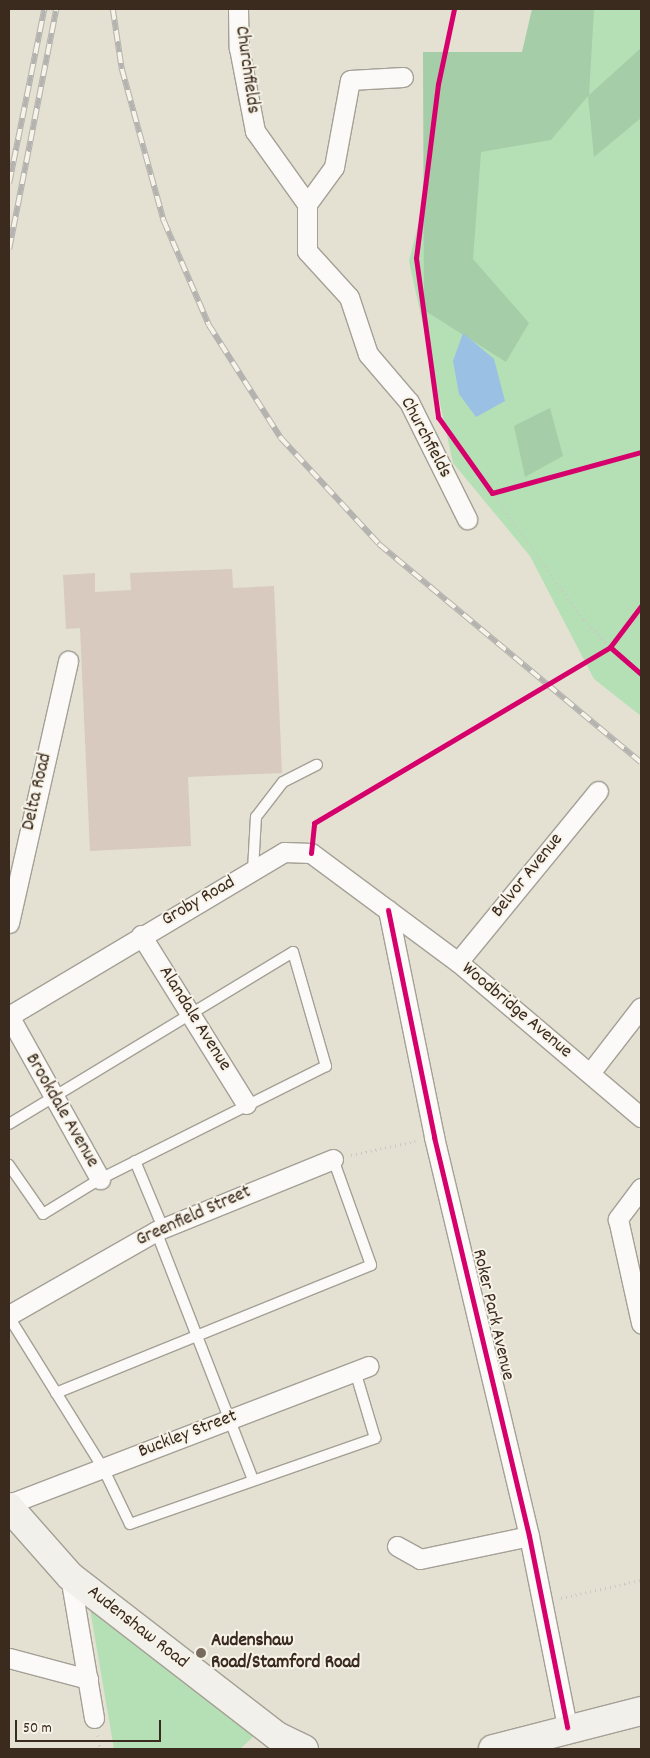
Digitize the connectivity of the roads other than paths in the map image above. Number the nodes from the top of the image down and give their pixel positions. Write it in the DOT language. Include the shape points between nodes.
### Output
graph roads {
  1 [pos="238,9"];
  2 [pos="403,77"];
  3 [pos="307,204"];
  4 [pos="467,519"];
  5 [pos="68,661"];
  6 [pos="316,765"];
  7 [pos="598,791"];
  8 [pos="253,870"];
  9 [pos="388,910"];
  10 [pos="9,923"];
  11 [pos="141,935"];
  12 [pos="458,962"];
  13 [pos="641,1007"];
  14 [pos="191,1011"];
  15 [pos="9,1016"];
  16 [pos="590,1073"];
  17 [pos="51,1097"];
  18 [pos="246,1104"];
  19 [pos="641,1117"];
  20 [pos="9,1124"];
  21 [pos="333,1159"];
  22 [pos="135,1161"];
  23 [pos="9,1165"];
  24 [pos="100,1179"];
  25 [pos="641,1188"];
  26 [pos="159,1229"];
  27 [pos="9,1316"];
  28 [pos="641,1323"];
  29 [pos="196,1336"];
  30 [pos="361,1369"];
  31 [pos="56,1392"];
  32 [pos="228,1420"];
  33 [pos="103,1468"];
  34 [pos="253,1480"];
  35 [pos="9,1506"];
  36 [pos="529,1536"];
  37 [pos="397,1546"];
  38 [pos="70,1576"];
  39 [pos="9,1658"];
  40 [pos="88,1679"];
  41 [pos="641,1711"];
  42 [pos="94,1718"];
  43 [pos="567,1727"];
  44 [pos="536,1744"];
  45 [pos="304,1749"];
  46 [pos="493,1749"];
  1 -- 3 [label="street, Churchfields" via="239,48 255,131"];
  2 -- 3 [label="street" via="350,80 334,167"];
  3 -- 4 [label="street, Churchfields" via="307,251 349,297 368,354 409,402"];
  5 -- 10 [label="street, Delta Road"];
  6 -- 8 [label="lane" via="283,782 256,817"];
  7 -- 12 [label="street, Belvor Avenue"];
  8 -- 9 [label="street, Groby Road" via="284,852 311,852"];
  8 -- 11 [label="street, Groby Road"];
  9 -- 12 [label="street, Woodbridge Avenue"];
  9 -- 36 [label="street, Roker Park Avenue" via="434,1137"];
  11 -- 14 [label="street, Alandale Avenue"];
  11 -- 15 [label="street, Groby Road"];
  12 -- 16 [label="street, Woodbridge Avenue"];
  13 -- 16 [label="street"];
  14 -- 17 [label="lane"];
  14 -- 18 [label="street, Alandale Avenue"];
  14 -- 18 [label="lane" via="293,952 326,1066"];
  15 -- 17 [label="street, Brookdale Avenue"];
  16 -- 19 [label="street, Woodbridge Avenue"];
  17 -- 20 [label="lane"];
  17 -- 24 [label="street, Brookdale Avenue"];
  18 -- 22 [label="lane"];
  21 -- 26 [label="street, Greenfield Street"];
  21 -- 29 [label="lane" via="371,1265"];
  22 -- 24 [label="lane"];
  22 -- 26 [label="lane"];
  23 -- 24 [label="lane" via="43,1214"];
  25 -- 28 [label="street" via="618,1220"];
  26 -- 27 [label="street, Greenfield Street"];
  26 -- 29 [label="lane"];
  27 -- 31 [label="lane"];
  29 -- 31 [label="lane"];
  29 -- 32 [label="lane"];
  30 -- 32 [label="street, Buckley Street"];
  30 -- 34 [label="lane" via="375,1438"];
  31 -- 33 [label="lane"];
  32 -- 33 [label="street, Buckley Street"];
  32 -- 34 [label="lane"];
  33 -- 34 [label="lane" via="130,1524"];
  33 -- 35 [label="street, Buckley Street"];
  35 -- 38 [label="main road, Audenshaw Road"];
  36 -- 37 [label="street" via="420,1559"];
  36 -- 43 [label="street, Roker Park Avenue"];
  38 -- 40 [label="street"];
  38 -- 45 [label="main road, Audenshaw Road" via="277,1736"];
  39 -- 40 [label="street"];
  40 -- 42 [label="street"];
  41 -- 43 [label="main road"];
  43 -- 44 [label="main road"];
  44 -- 46 [label="main road"];
}
